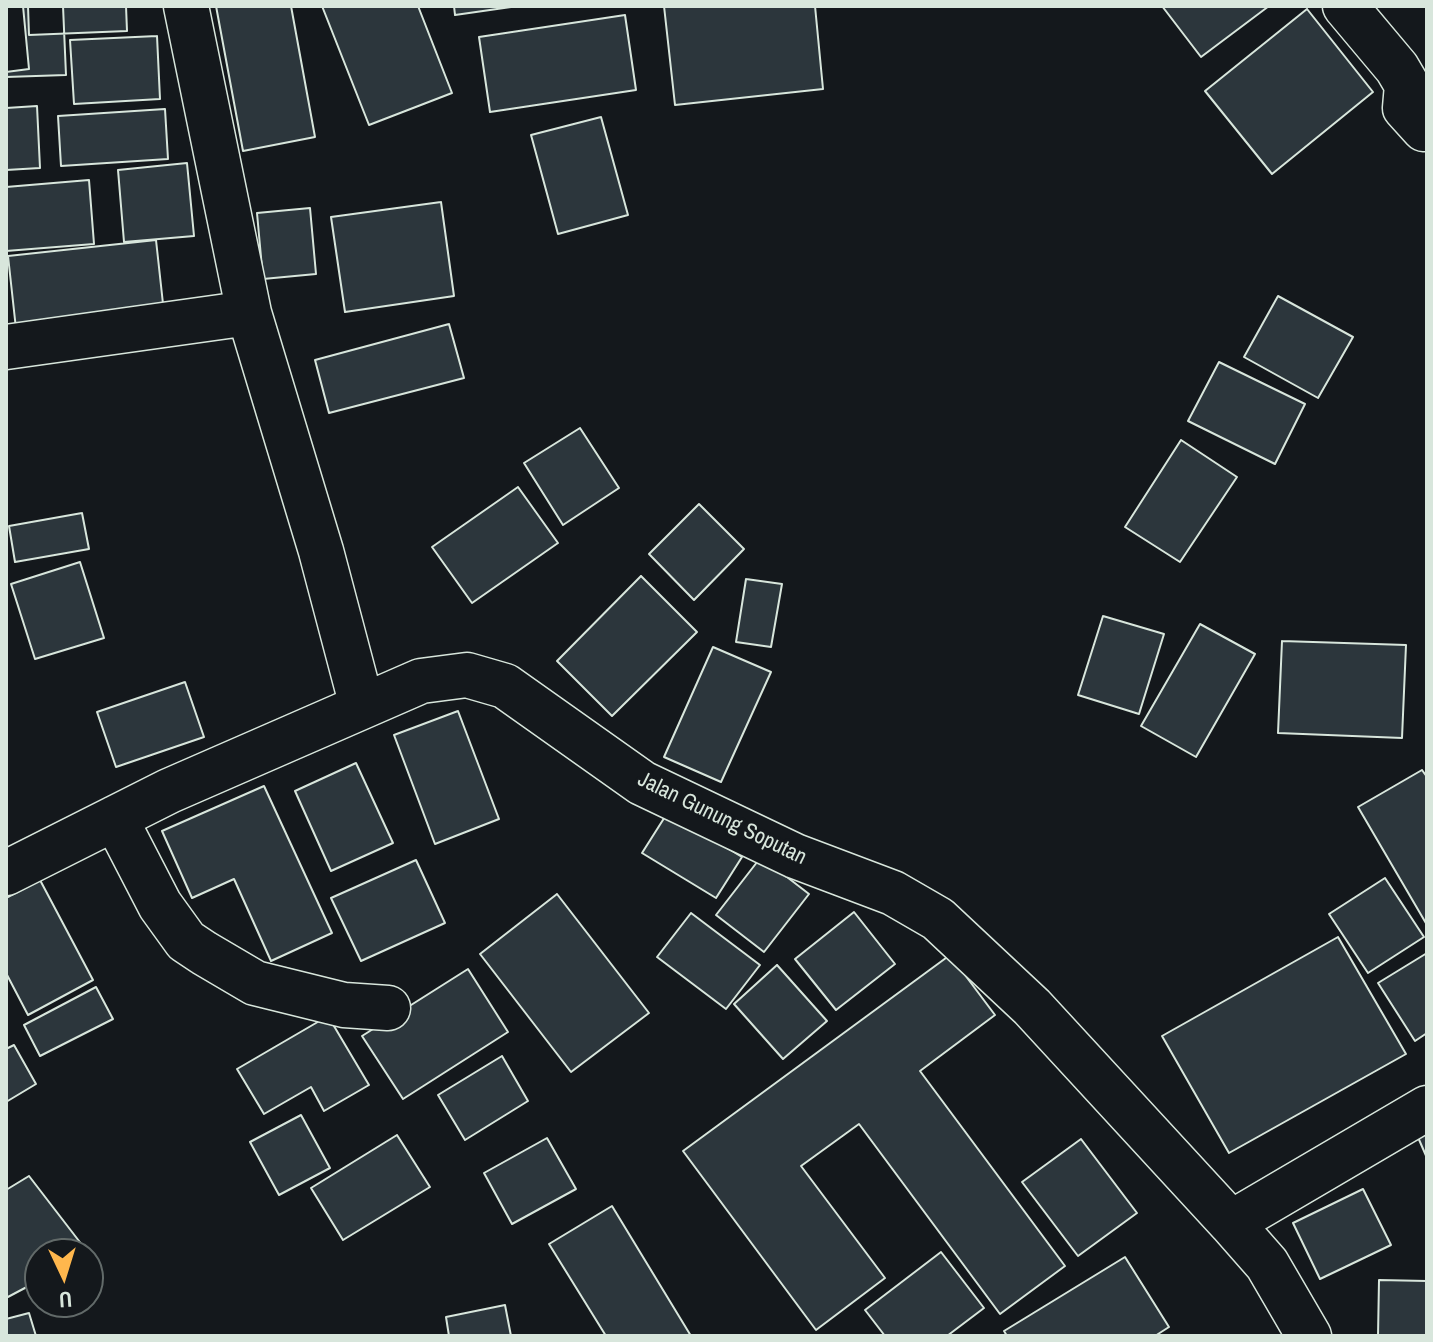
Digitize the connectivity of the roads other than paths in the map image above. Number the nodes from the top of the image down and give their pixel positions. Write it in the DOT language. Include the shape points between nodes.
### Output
graph roads {
  1 [pos="186,6"];
  2 [pos="1345,6"];
  3 [pos="1424,129"];
  4 [pos="249,313"];
  5 [pos="6,347"];
  6 [pos="362,706"];
  7 [pos="115,818"];
  8 [pos="6,873"];
  9 [pos="388,1008"];
  10 [pos="1427,1108"];
  11 [pos="1231,1223"];
  12 [pos="1309,1336"];
  1 -- 4 [label="street"];
  2 -- 3 [label="street" via="1397,68 1407,85 1405,108"];
  4 -- 5 [label="street"];
  4 -- 6 [label="street"];
  6 -- 7 [label="street, Jalan Gunung Soputan"];
  6 -- 11 [label="street, Jalan Gunung Soputan" via="421,681 467,675 505,686 642,783 795,856 893,893 938,919 1032,1007"];
  7 -- 8 [label="street, Jalan Gunung Soputan"];
  7 -- 9 [label="street" via="160,905 186,941 255,983 344,1005"];
  10 -- 11 [label="street"];
  11 -- 12 [label="street, Jalan Gunung Soputan" via="1267,1264"];
}
